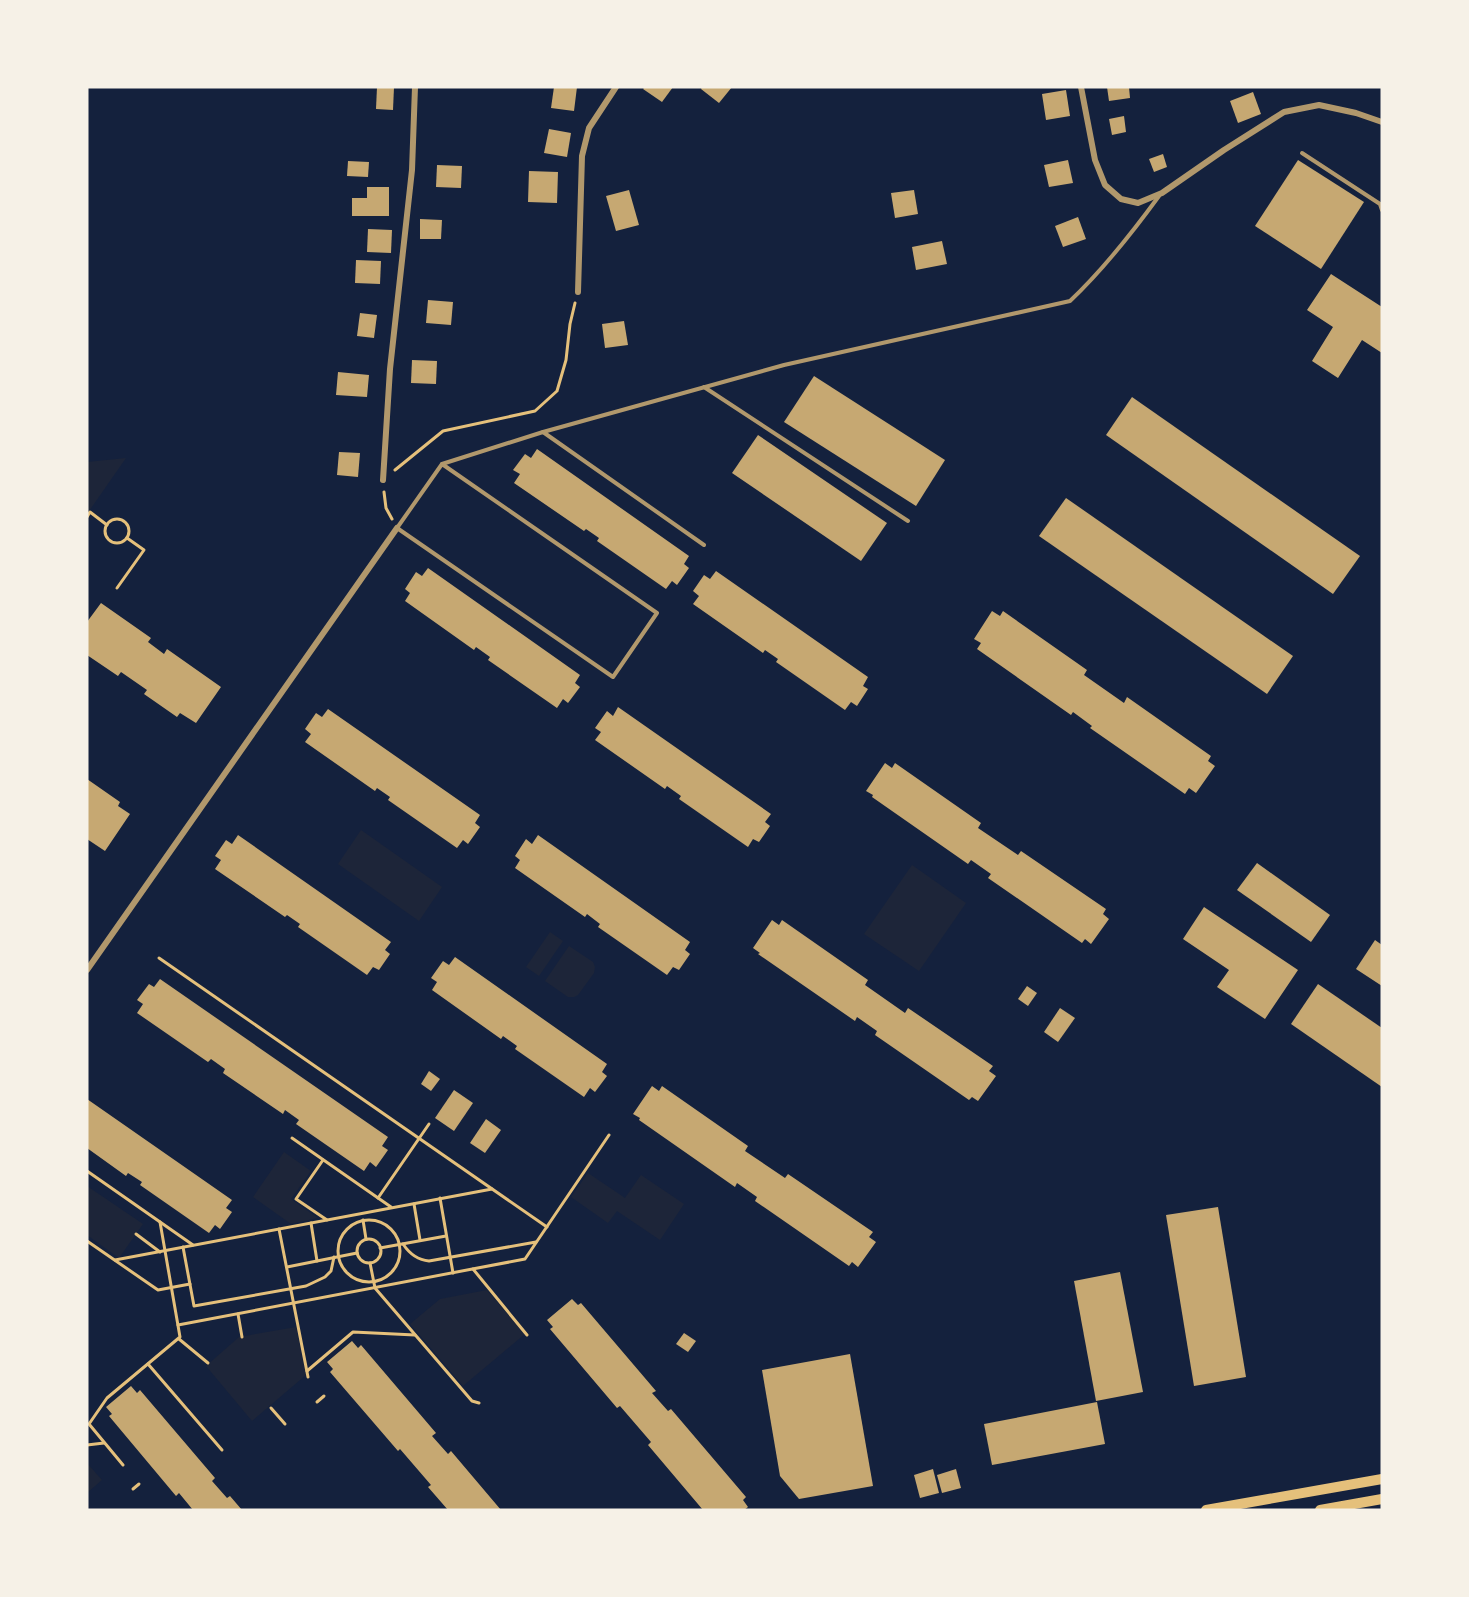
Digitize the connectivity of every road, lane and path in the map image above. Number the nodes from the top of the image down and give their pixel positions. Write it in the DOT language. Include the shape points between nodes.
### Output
graph roads {
  1 [pos="415,87"];
  2 [pos="616,87"];
  3 [pos="1081,87"];
  4 [pos="1382,122"];
  5 [pos="1302,153"];
  6 [pos="1162,193"];
  7 [pos="1382,210"];
  8 [pos="578,292"];
  9 [pos="704,387"];
  10 [pos="543,432"];
  11 [pos="442,464"];
  12 [pos="383,480"];
  13 [pos="87,517"];
  14 [pos="908,521"];
  15 [pos="107,525"];
  16 [pos="397,529"];
  17 [pos="127,538"];
  18 [pos="704,545"];
  19 [pos="117,588"];
  20 [pos="159,958"];
  21 [pos="87,970"];
  22 [pos="429,1124"];
  23 [pos="609,1135"];
  24 [pos="292,1138"];
  25 [pos="419,1138"];
  26 [pos="323,1160"];
  27 [pos="87,1171"];
  28 [pos="492,1189"];
  29 [pos="378,1198"];
  30 [pos="440,1198"];
  31 [pos="414,1203"];
  32 [pos="391,1208"];
  33 [pos="362,1213"];
  34 [pos="327,1220"];
  35 [pos="363,1220"];
  36 [pos="160,1222"];
  37 [pos="310,1223"];
  38 [pos="547,1227"];
  39 [pos="279,1229"];
  40 [pos="136,1234"];
  41 [pos="447,1235"];
  42 [pos="366,1239"];
  43 [pos="87,1240"];
  44 [pos="420,1240"];
  45 [pos="536,1242"];
  46 [pos="401,1244"];
  47 [pos="193,1245"];
  48 [pos="183,1247"];
  49 [pos="380,1248"];
  50 [pos="163,1251"];
  51 [pos="357,1253"];
  52 [pos="336,1257"];
  53 [pos="450,1257"];
  54 [pos="115,1260"];
  55 [pos="317,1261"];
  56 [pos="370,1263"];
  57 [pos="287,1267"];
  58 [pos="472,1269"];
  59 [pos="453,1273"];
  60 [pos="374,1282"];
  61 [pos="190,1284"];
  62 [pos="171,1287"];
  63 [pos="291,1288"];
  64 [pos="375,1288"];
  65 [pos="294,1303"];
  66 [pos="238,1314"];
  67 [pos="178,1325"];
  68 [pos="415,1335"];
  69 [pos="527,1335"];
  70 [pos="242,1336"];
  71 [pos="179,1339"];
  72 [pos="208,1363"];
  73 [pos="148,1364"];
  74 [pos="307,1371"];
  75 [pos="308,1377"];
  76 [pos="324,1396"];
  77 [pos="317,1402"];
  78 [pos="479,1403"];
  79 [pos="271,1408"];
  80 [pos="285,1424"];
  81 [pos="88,1426"];
  82 [pos="105,1443"];
  83 [pos="87,1445"];
  84 [pos="222,1450"];
  85 [pos="123,1465"];
  86 [pos="1382,1479"];
  87 [pos="140,1484"];
  88 [pos="133,1489"];
  89 [pos="1382,1499"];
  90 [pos="1206,1510"];
  91 [pos="1320,1510"];
  1 -- 12 [label="street" via="412,170 390,369"];
  2 -- 8 [label="street" via="589,128 582,156"];
  3 -- 6 [label="street" via="1095,160 1106,185 1121,199 1138,203"];
  4 -- 6 [label="street" via="1319,105 1284,112"];
  5 -- 7 [label="lane" via="1380,204"];
  6 -- 9 [label="lane" via="1125,243 1070,301"];
  8 -- 12 [label="path" via="567,360 557,391 535,411 443,431"];
  9 -- 10 [label="lane"];
  9 -- 14 [label="lane"];
  10 -- 11 [label="lane"];
  10 -- 18 [label="lane"];
  11 -- 16 [label="lane"];
  11 -- 16 [label="lane" via="657,613 614,677"];
  12 -- 16 [label="path" via="387,508"];
  13 -- 15 [label="path" via="90,512"];
  15 -- 17 [label="path" via="106,535 112,542"];
  15 -- 17 [label="path" via="116,519 126,523"];
  16 -- 21 [label="street"];
  17 -- 19 [label="path" via="144,550"];
  20 -- 25 [label="path"];
  22 -- 25 [label="path"];
  23 -- 38 [label="path"];
  24 -- 26 [label="path"];
  25 -- 28 [label="path"];
  25 -- 29 [label="path"];
  26 -- 29 [label="path"];
  26 -- 34 [label="path" via="296,1199"];
  27 -- 36 [label="path"];
  28 -- 30 [label="path"];
  28 -- 38 [label="path"];
  29 -- 32 [label="path"];
  30 -- 31 [label="path"];
  30 -- 41 [label="path"];
  31 -- 32 [label="path"];
  31 -- 44 [label="path"];
  32 -- 33 [label="path"];
  33 -- 34 [label="path"];
  33 -- 35 [label="path"];
  34 -- 37 [label="path"];
  35 -- 42 [label="path"];
  35 -- 46 [label="path" via="372,1219 388,1226"];
  35 -- 52 [label="path" via="341,1235"];
  36 -- 47 [label="path"];
  36 -- 50 [label="path"];
  37 -- 39 [label="path"];
  37 -- 55 [label="path"];
  38 -- 45 [label="path"];
  39 -- 47 [label="path"];
  39 -- 57 [label="path"];
  40 -- 50 [label="path"];
  41 -- 44 [label="path"];
  41 -- 53 [label="path"];
  42 -- 49 [label="path" via="376,1241"];
  42 -- 51 [label="path" via="358,1245"];
  43 -- 54 [label="path"];
  44 -- 46 [label="path"];
  45 -- 53 [label="path"];
  45 -- 58 [label="path" via="525,1259"];
  46 -- 49 [label="path"];
  46 -- 53 [label="path" via="423,1260"];
  46 -- 60 [label="path" via="396,1266"];
  47 -- 48 [label="path"];
  48 -- 50 [label="path"];
  48 -- 61 [label="path"];
  49 -- 56 [label="path" via="379,1257"];
  50 -- 54 [label="path"];
  50 -- 62 [label="path"];
  51 -- 52 [label="path"];
  51 -- 56 [label="path" via="361,1260"];
  52 -- 55 [label="path"];
  52 -- 60 [label="path" via="349,1275"];
  52 -- 63 [label="path" via="325,1277"];
  53 -- 59 [label="path"];
  54 -- 62 [label="path" via="158,1290"];
  55 -- 57 [label="path"];
  56 -- 60 [label="path"];
  57 -- 63 [label="path"];
  58 -- 59 [label="path"];
  58 -- 69 [label="path"];
  59 -- 64 [label="path"];
  60 -- 64 [label="path"];
  61 -- 62 [label="path"];
  61 -- 63 [label="path" via="194,1306"];
  62 -- 67 [label="path"];
  63 -- 65 [label="path"];
  64 -- 65 [label="path"];
  64 -- 68 [label="path"];
  65 -- 66 [label="path"];
  65 -- 74 [label="path"];
  66 -- 67 [label="path"];
  66 -- 70 [label="path"];
  67 -- 71 [label="path"];
  68 -- 74 [label="path" via="353,1332"];
  68 -- 78 [label="path" via="472,1401"];
  71 -- 72 [label="path"];
  71 -- 73 [label="path"];
  73 -- 81 [label="path" via="107,1398"];
  73 -- 84 [label="path"];
  74 -- 75 [label="path"];
  76 -- 77 [label="path"];
  79 -- 80 [label="path"];
  81 -- 82 [label="path"];
  82 -- 83 [label="path"];
  82 -- 85 [label="path"];
  86 -- 90 [label="main road"];
  87 -- 88 [label="path"];
  89 -- 91 [label="main road"];
}
